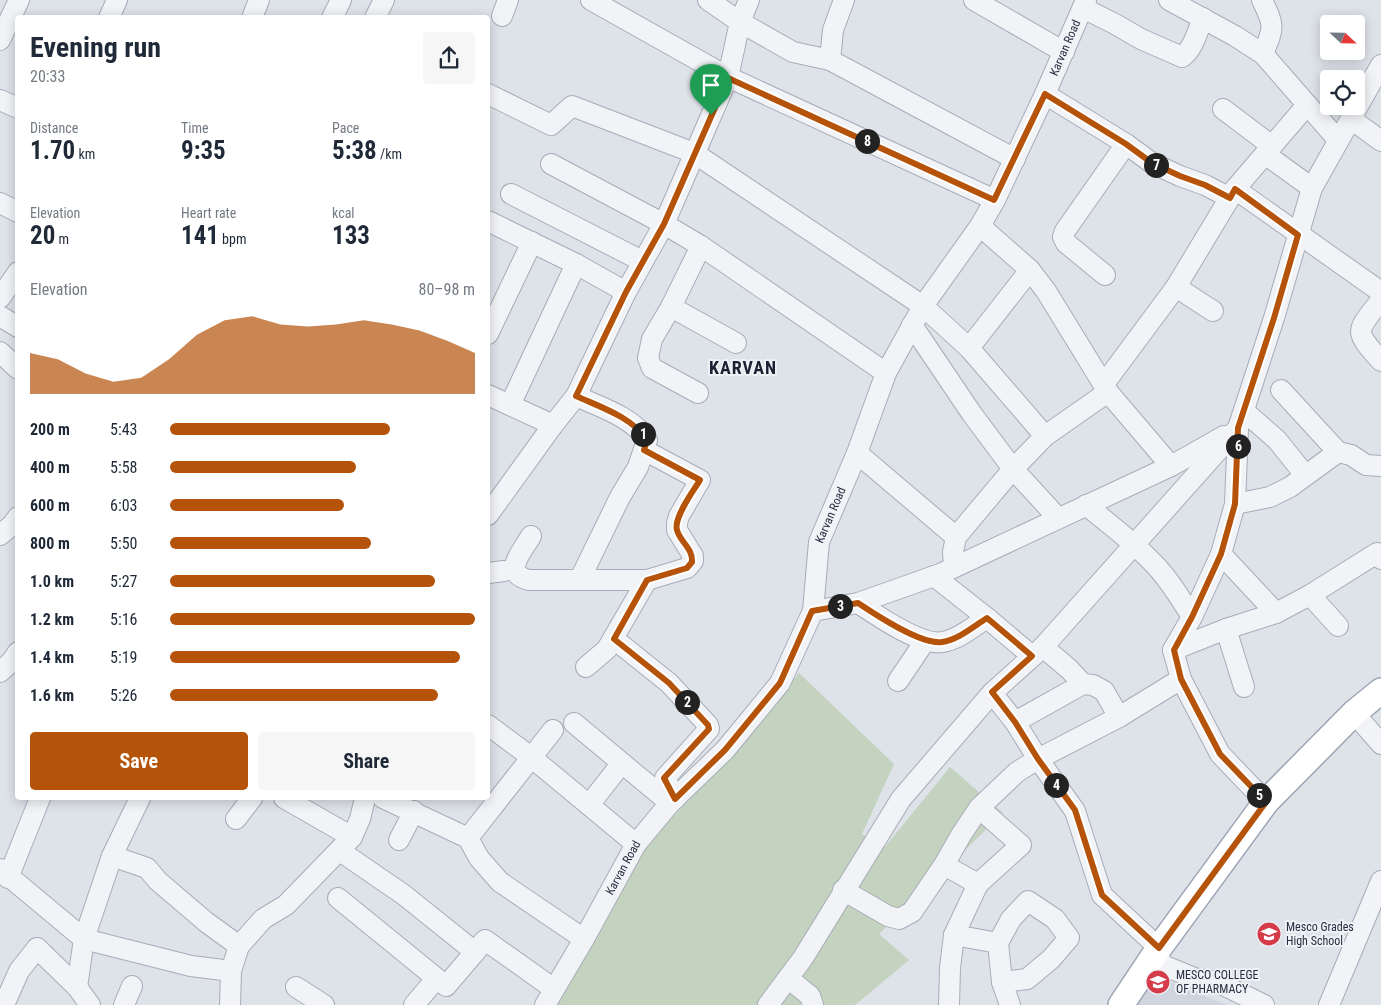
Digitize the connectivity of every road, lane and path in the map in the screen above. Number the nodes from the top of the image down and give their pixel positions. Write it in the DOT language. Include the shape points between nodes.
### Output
graph roads {
  1 [pos="19,0"];
  2 [pos="117,0"];
  3 [pos="259,0"];
  4 [pos="341,0"];
  5 [pos="384,0"];
  6 [pos="591,0"];
  7 [pos="708,0"];
  8 [pos="749,0"];
  9 [pos="844,0"];
  10 [pos="974,0"];
  11 [pos="1169,0"];
  12 [pos="1262,0"];
  13 [pos="1085,4"];
  14 [pos="110,15"];
  15 [pos="253,15"];
  16 [pos="334,15"];
  17 [pos="376,15"];
  18 [pos="1203,18"];
  19 [pos="740,22"];
  20 [pos="0,40"];
  21 [pos="1064,52"];
  22 [pos="1263,54"];
  23 [pos="830,60"];
  24 [pos="1381,64"];
  25 [pos="728,78"];
  26 [pos="1045,94"];
  27 [pos="490,95"];
  28 [pos="0,100"];
  29 [pos="1307,105"];
  30 [pos="15,107"];
  31 [pos="1223,109"];
  32 [pos="1352,120"];
  33 [pos="1338,140"];
  34 [pos="1381,142"];
  35 [pos="1126,144"];
  36 [pos="1269,150"];
  37 [pos="694,153"];
  38 [pos="1015,159"];
  39 [pos="551,164"];
  40 [pos="1312,188"];
  41 [pos="511,194"];
  42 [pos="1232,194"];
  43 [pos="994,200"];
  44 [pos="0,203"];
  45 [pos="15,210"];
  46 [pos="490,222"];
  47 [pos="664,224"];
  48 [pos="980,226"];
  49 [pos="1298,235"];
  50 [pos="532,242"];
  51 [pos="701,246"];
  52 [pos="642,261"];
  53 [pos="576,264"];
  54 [pos="1030,270"];
  55 [pos="1105,275"];
  56 [pos="1176,287"];
  57 [pos="626,292"];
  58 [pos="1381,292"];
  59 [pos="1381,300"];
  60 [pos="923,306"];
  61 [pos="671,308"];
  62 [pos="1214,311"];
  63 [pos="0,316"];
  64 [pos="15,325"];
  65 [pos="912,325"];
  66 [pos="490,330"];
  67 [pos="736,343"];
  68 [pos="969,348"];
  69 [pos="0,352"];
  70 [pos="1381,362"];
  71 [pos="15,366"];
  72 [pos="886,373"];
  73 [pos="1106,388"];
  74 [pos="1280,390"];
  75 [pos="698,393"];
  76 [pos="490,396"];
  77 [pos="576,396"];
  78 [pos="510,405"];
  79 [pos="1241,419"];
  80 [pos="553,425"];
  81 [pos="1045,436"];
  82 [pos="644,450"];
  83 [pos="1338,452"];
  84 [pos="858,453"];
  85 [pos="1171,466"];
  86 [pos="1381,466"];
  87 [pos="1013,469"];
  88 [pos="1305,475"];
  89 [pos="1086,504"];
  90 [pos="1235,504"];
  91 [pos="490,512"];
  92 [pos="1058,518"];
  93 [pos="15,522"];
  94 [pos="0,534"];
  95 [pos="531,536"];
  96 [pos="956,537"];
  97 [pos="1134,544"];
  98 [pos="1221,554"];
  99 [pos="1380,554"];
  100 [pos="954,567"];
  101 [pos="934,576"];
  102 [pos="580,579"];
  103 [pos="647,580"];
  104 [pos="1310,595"];
  105 [pos="858,603"];
  106 [pos="812,611"];
  107 [pos="1276,614"];
  108 [pos="1192,617"];
  109 [pos="987,618"];
  110 [pos="1338,626"];
  111 [pos="1226,629"];
  112 [pos="614,639"];
  113 [pos="925,641"];
  114 [pos="1174,650"];
  115 [pos="1037,652"];
  116 [pos="586,667"];
  117 [pos="1181,679"];
  118 [pos="898,681"];
  119 [pos="1083,684"];
  120 [pos="1244,686"];
  121 [pos="1381,691"];
  122 [pos="992,692"];
  123 [pos="1354,713"];
  124 [pos="1119,717"];
  125 [pos="1015,722"];
  126 [pos="574,723"];
  127 [pos="490,726"];
  128 [pos="553,730"];
  129 [pos="1381,744"];
  130 [pos="531,756"];
  131 [pos="1038,759"];
  132 [pos="621,764"];
  133 [pos="39,800"];
  134 [pos="139,800"];
  135 [pos="250,800"];
  136 [pos="287,800"];
  137 [pos="365,800"];
  138 [pos="387,800"];
  139 [pos="673,801"];
  140 [pos="1266,802"];
  141 [pos="589,805"];
  142 [pos="979,808"];
  143 [pos="414,812"];
  144 [pos="236,818"];
  145 [pos="468,838"];
  146 [pos="399,840"];
  147 [pos="346,844"];
  148 [pos="636,844"];
  149 [pos="112,856"];
  150 [pos="944,865"];
  151 [pos="4,873"];
  152 [pos="1381,881"];
  153 [pos="978,884"];
  154 [pos="844,890"];
  155 [pos="338,898"];
  156 [pos="954,935"];
  157 [pos="84,939"];
  158 [pos="584,939"];
  159 [pos="998,943"];
  160 [pos="238,946"];
  161 [pos="1159,948"];
  162 [pos="476,952"];
  163 [pos="231,971"];
  164 [pos="788,978"];
  165 [pos="436,979"];
  166 [pos="1002,982"];
  167 [pos="132,986"];
  168 [pos="78,987"];
  169 [pos="296,987"];
  170 [pos="550,997"];
  171 [pos="1,1005"];
  172 [pos="90,1005"];
  173 [pos="124,1005"];
  174 [pos="230,1005"];
  175 [pos="324,1005"];
  176 [pos="414,1005"];
  177 [pos="768,1005"];
  178 [pos="813,1005"];
  179 [pos="950,1005"];
  180 [pos="1010,1005"];
  181 [pos="1121,1005"];
  182 [pos="1264,1005"];
  183 [pos="1329,1005"];
  1 -- 20 [label="street"];
  2 -- 14 [label="street"];
  3 -- 15 [label="street"];
  4 -- 16 [label="street"];
  5 -- 17 [label="street"];
  6 -- 25 [label="street"];
  7 -- 19 [label="street"];
  8 -- 19 [label="street"];
  9 -- 23 [label="street" via="833,30"];
  10 -- 21 [label="street"];
  11 -- 18 [label="street"];
  12 -- 22 [label="street" via="1271,19 1272,32"];
  13 -- 18 [label="street" via="1141,39 1182,57 1192,44"];
  13 -- 21 [label="street, Karvan Road"];
  18 -- 22 [label="street"];
  19 -- 23 [label="street" via="793,52"];
  19 -- 25 [label="street"];
  21 -- 26 [label="street, Karvan Road"];
  22 -- 29 [label="street"];
  23 -- 38 [label="street"];
  24 -- 32 [label="street"];
  25 -- 37 [label="street"];
  25 -- 43 [label="street"];
  26 -- 35 [label="street"];
  26 -- 38 [label="street, Karvan Road"];
  27 -- 37 [label="street" via="552,125 572,106"];
  28 -- 30 [label="street"];
  29 -- 33 [label="street"];
  29 -- 36 [label="street"];
  31 -- 36 [label="street"];
  32 -- 33 [label="street"];
  32 -- 34 [label="street"];
  33 -- 40 [label="street"];
  35 -- 42 [label="street" via="1152,163"];
  35 -- 55 [label="street" via="1063,238"];
  36 -- 40 [label="street"];
  36 -- 42 [label="street"];
  37 -- 47 [label="street"];
  37 -- 60 [label="street"];
  38 -- 43 [label="street, Karvan Road"];
  39 -- 47 [label="street"];
  40 -- 49 [label="street"];
  41 -- 52 [label="street"];
  42 -- 49 [label="street"];
  42 -- 56 [label="street"];
  43 -- 48 [label="street, Karvan Road"];
  44 -- 45 [label="street"];
  46 -- 50 [label="street"];
  47 -- 51 [label="street"];
  47 -- 52 [label="street"];
  48 -- 54 [label="street"];
  48 -- 60 [label="street, Karvan Road"];
  49 -- 58 [label="street"];
  49 -- 79 [label="street"];
  50 -- 53 [label="street"];
  50 -- 66 [label="street"];
  51 -- 61 [label="street"];
  51 -- 72 [label="street"];
  52 -- 57 [label="street"];
  53 -- 57 [label="street"];
  53 -- 78 [label="street"];
  54 -- 68 [label="street"];
  54 -- 73 [label="street"];
  56 -- 62 [label="street"];
  56 -- 73 [label="street"];
  57 -- 77 [label="street"];
  59 -- 70 [label="street" via="1361,330 1362,341"];
  60 -- 65 [label="street, Karvan Road"];
  60 -- 68 [label="street"];
  61 -- 67 [label="street"];
  61 -- 75 [label="street" via="652,339 648,358 652,368"];
  63 -- 64 [label="street"];
  65 -- 72 [label="street, Karvan Road"];
  65 -- 87 [label="street"];
  68 -- 81 [label="street"];
  69 -- 71 [label="street"];
  72 -- 84 [label="street, Karvan Road"];
  73 -- 81 [label="street"];
  73 -- 85 [label="street"];
  74 -- 83 [label="street"];
  76 -- 78 [label="street"];
  77 -- 80 [label="street"];
  77 -- 82 [label="street" via="623,418 642,433 647,440"];
  78 -- 80 [label="street"];
  79 -- 85 [label="street"];
  79 -- 88 [label="street" via="1277,440"];
  79 -- 90 [label="street"];
  79 -- 97 [label="street"];
  80 -- 91 [label="street"];
  81 -- 87 [label="street"];
  82 -- 102 [label="street"];
  82 -- 103 [label="street" via="700,480 677,523 677,530 691,552 692,562 687,568"];
  83 -- 86 [label="street" via="1351,455 1366,465"];
  83 -- 88 [label="street"];
  84 -- 96 [label="street"];
  84 -- 106 [label="street, Karvan Road" via="819,542"];
  85 -- 89 [label="street"];
  87 -- 92 [label="street"];
  87 -- 96 [label="street"];
  88 -- 90 [label="street" via="1270,497"];
  89 -- 92 [label="street"];
  89 -- 97 [label="street"];
  90 -- 98 [label="street"];
  92 -- 100 [label="street"];
  93 -- 94 [label="street"];
  95 -- 102 [label="street" via="514,564 520,578"];
  96 -- 100 [label="street"];
  97 -- 108 [label="street" via="1172,584"];
  97 -- 115 [label="street"];
  98 -- 107 [label="street"];
  98 -- 108 [label="street"];
  99 -- 104 [label="street"];
  100 -- 101 [label="street"];
  101 -- 105 [label="street"];
  101 -- 109 [label="street"];
  102 -- 103 [label="street"];
  103 -- 112 [label="street"];
  104 -- 107 [label="street"];
  104 -- 110 [label="street"];
  105 -- 106 [label="street"];
  105 -- 113 [label="street"];
  106 -- 139 [label="street, Karvan Road" via="780,683 725,750"];
  107 -- 111 [label="street"];
  108 -- 114 [label="street"];
  109 -- 113 [label="street" via="956,637 942,642"];
  109 -- 115 [label="street"];
  111 -- 114 [label="street"];
  111 -- 120 [label="street"];
  112 -- 116 [label="street"];
  112 -- 139 [label="street" via="669,683 708,725 709,729 664,778"];
  113 -- 118 [label="street"];
  114 -- 117 [label="street"];
  115 -- 119 [label="street" via="1069,669"];
  115 -- 122 [label="street"];
  117 -- 124 [label="street"];
  117 -- 140 [label="street" via="1220,754"];
  119 -- 124 [label="street" via="1104,691"];
  119 -- 125 [label="street"];
  121 -- 123 [label="main road"];
  122 -- 125 [label="street"];
  122 -- 154 [label="street" via="901,799"];
  123 -- 129 [label="street"];
  123 -- 140 [label="main road"];
  124 -- 131 [label="street"];
  125 -- 131 [label="street"];
  126 -- 132 [label="street"];
  127 -- 130 [label="street"];
  128 -- 130 [label="street"];
  130 -- 141 [label="street"];
  130 -- 145 [label="street"];
  131 -- 142 [label="street" via="1017,772"];
  131 -- 161 [label="street" via="1075,810 1102,895"];
  132 -- 139 [label="street"];
  132 -- 141 [label="street"];
  133 -- 151 [label="street"];
  134 -- 149 [label="street"];
  135 -- 144 [label="street"];
  136 -- 147 [label="street"];
  137 -- 147 [label="street" via="360,819"];
  138 -- 143 [label="street"];
  139 -- 148 [label="street, Karvan Road"];
  140 -- 161 [label="main road"];
  141 -- 148 [label="street"];
  142 -- 150 [label="street"];
  142 -- 153 [label="street" via="1021,844"];
  143 -- 145 [label="street"];
  143 -- 146 [label="street"];
  145 -- 158 [label="street" via="479,858 500,882"];
  147 -- 160 [label="street" via="286,905 263,919"];
  147 -- 162 [label="street"];
  148 -- 158 [label="street, Karvan Road"];
  149 -- 157 [label="street"];
  149 -- 160 [label="street" via="147,868 158,881"];
  150 -- 153 [label="street"];
  150 -- 154 [label="street" via="912,912 899,919"];
  151 -- 157 [label="street"];
  152 -- 183 [label="street"];
  153 -- 156 [label="street"];
  154 -- 164 [label="street"];
  155 -- 165 [label="street"];
  156 -- 159 [label="street"];
  156 -- 179 [label="street"];
  157 -- 163 [label="street" via="191,966"];
  157 -- 168 [label="street"];
  158 -- 170 [label="street, Karvan Road"];
  159 -- 166 [label="street"];
  159 -- 166 [label="street" via="1011,920 1028,901 1055,919 1069,938 1027,979"];
  160 -- 163 [label="street"];
  161 -- 181 [label="main road"];
  161 -- 182 [label="street" via="1160,964 1194,978 1217,982"];
  162 -- 165 [label="street" via="446,986"];
  162 -- 170 [label="street" via="485,940"];
  163 -- 174 [label="street"];
  164 -- 177 [label="street"];
  164 -- 178 [label="street" via="810,996"];
  165 -- 176 [label="street"];
  166 -- 180 [label="street"];
  167 -- 173 [label="street"];
  168 -- 171 [label="street" via="37,948 19,971"];
  168 -- 172 [label="street"];
  169 -- 175 [label="street"];
}
